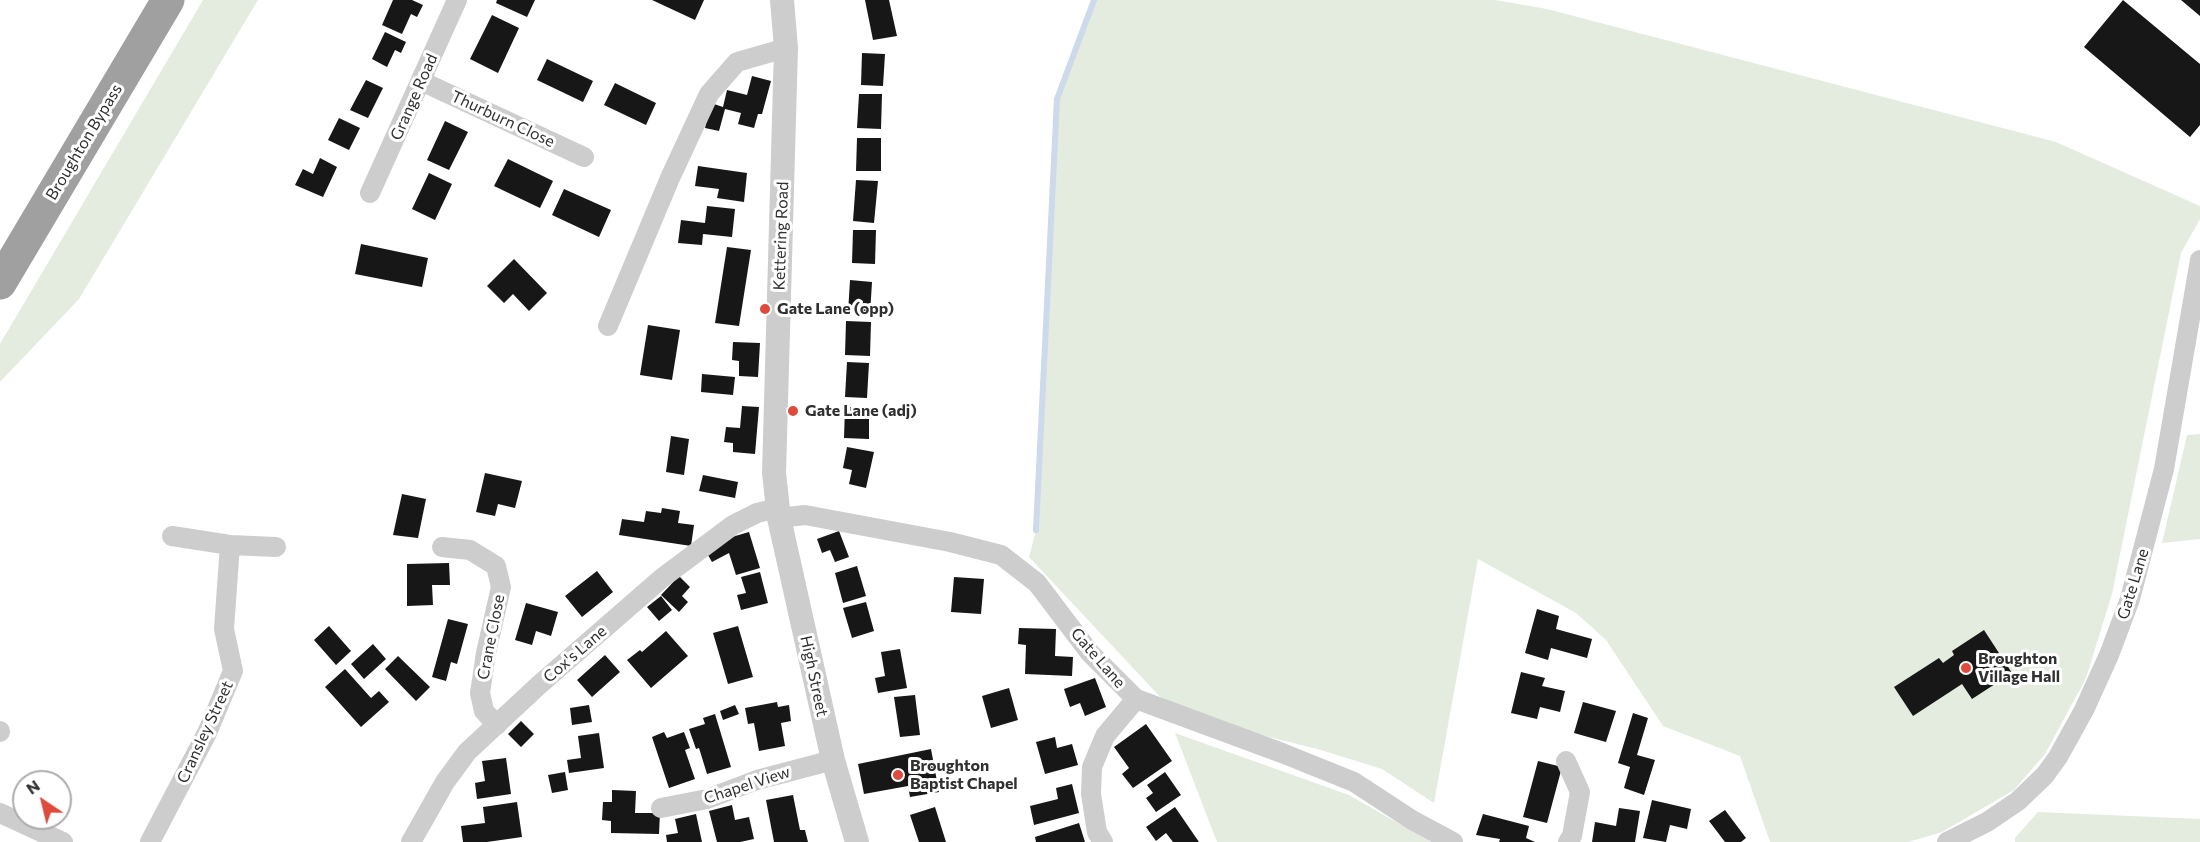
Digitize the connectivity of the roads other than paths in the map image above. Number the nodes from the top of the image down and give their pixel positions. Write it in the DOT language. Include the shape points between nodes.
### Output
graph roads {
  1 [pos="168,0"];
  2 [pos="457,0"];
  3 [pos="782,0"];
  4 [pos="786,48"];
  5 [pos="421,81"];
  6 [pos="584,158"];
  7 [pos="370,193"];
  8 [pos="2200,260"];
  9 [pos="0,283"];
  10 [pos="608,326"];
  11 [pos="778,513"];
  12 [pos="172,536"];
  13 [pos="230,545"];
  14 [pos="276,547"];
  15 [pos="442,547"];
  16 [pos="1136,699"];
  17 [pos="497,725"];
  18 [pos="832,760"];
  19 [pos="1566,761"];
  20 [pos="661,808"];
  21 [pos="0,813"];
  22 [pos="63,842"];
  23 [pos="150,842"];
  24 [pos="411,842"];
  25 [pos="857,842"];
  26 [pos="1103,842"];
  27 [pos="1453,842"];
  28 [pos="1568,842"];
  29 [pos="1947,842"];
  1 -- 9 [label="highway, Broughton Bypass"];
  2 -- 5 [label="street, Grange Road"];
  3 -- 4 [label="street, Kettering Road"];
  4 -- 10 [label="street" via="737,62 708,94"];
  4 -- 11 [label="street, Kettering Road" via="774,473"];
  5 -- 6 [label="street, Thurburn Close"];
  5 -- 7 [label="street, Grange Road"];
  8 -- 29 [label="street, Gate Lane" via="2164,469 2130,599 2109,655 2084,710 2045,775 2018,801"];
  11 -- 16 [label="street, Gate Lane" via="950,542 1001,555 1037,583 1090,653"];
  11 -- 17 [label="street, Cox's Lane" via="757,513 733,525 662,578"];
  11 -- 18 [label="street, High Street"];
  12 -- 13 [label="street"];
  13 -- 14 [label="street"];
  13 -- 23 [label="street, Cransley Street" via="224,629 233,671 207,733"];
  15 -- 17 [label="street, Crane Close" via="470,550 496,566 501,587 480,693 484,711"];
  16 -- 26 [label="street" via="1106,736 1092,767 1091,794 1097,832"];
  16 -- 27 [label="street, Gate Lane" via="1354,782"];
  17 -- 24 [label="street, Cox's Lane" via="467,752"];
  18 -- 20 [label="street, Chapel View" via="757,780 707,799"];
  18 -- 25 [label="street, High Street"];
  19 -- 28 [label="street" via="1580,792"];
  21 -- 22 [label="street"];
}
